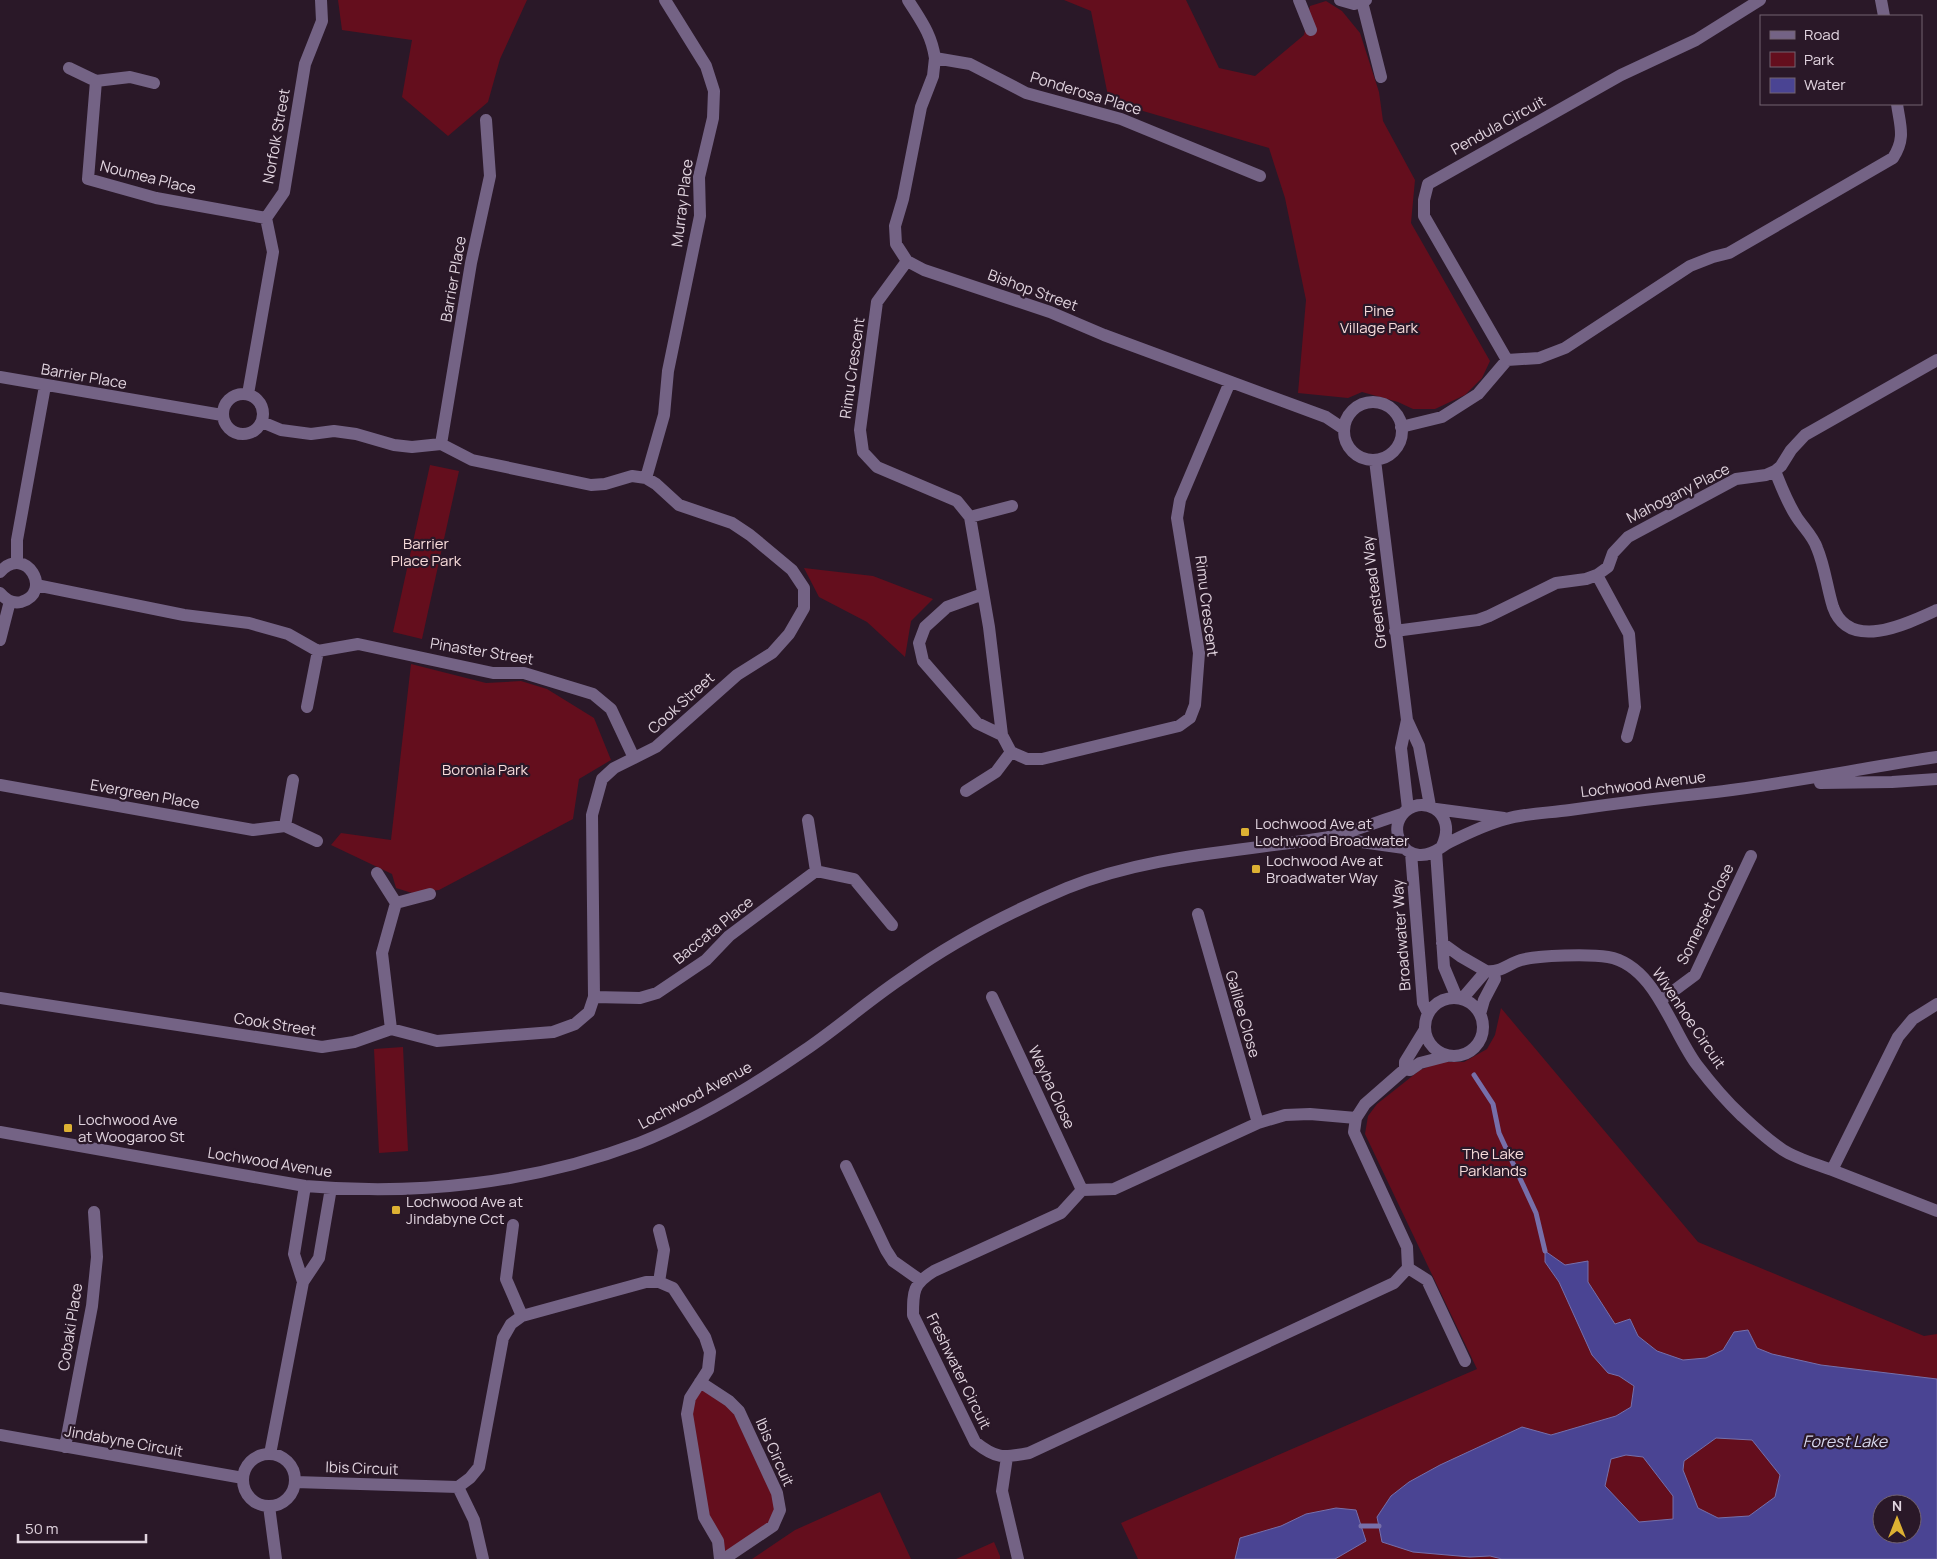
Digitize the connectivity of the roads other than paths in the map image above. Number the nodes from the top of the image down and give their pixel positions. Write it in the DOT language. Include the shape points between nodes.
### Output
graph roads {
  1 [pos="321,0"];
  2 [pos="665,0"];
  3 [pos="908,0"];
  4 [pos="1298,0"];
  5 [pos="1340,0"];
  6 [pos="1760,0"];
  7 [pos="1881,0"];
  8 [pos="1364,1"];
  9 [pos="1884,15"];
  10 [pos="1312,30"];
  11 [pos="935,58"];
  12 [pos="68,68"];
  13 [pos="1381,77"];
  14 [pos="96,81"];
  15 [pos="154,82"];
  16 [pos="1897,105"];
  17 [pos="486,120"];
  18 [pos="1260,176"];
  19 [pos="266,218"];
  20 [pos="907,261"];
  21 [pos="1507,360"];
  22 [pos="1937,360"];
  23 [pos="0,377"];
  24 [pos="1230,382"];
  25 [pos="45,386"];
  26 [pos="248,394"];
  27 [pos="222,415"];
  28 [pos="262,422"];
  29 [pos="1401,427"];
  30 [pos="1344,429"];
  31 [pos="441,444"];
  32 [pos="1375,460"];
  33 [pos="1775,471"];
  34 [pos="646,478"];
  35 [pos="1012,506"];
  36 [pos="970,517"];
  37 [pos="17,563"];
  38 [pos="0,572"];
  39 [pos="1597,576"];
  40 [pos="36,585"];
  41 [pos="984,594"];
  42 [pos="5,597"];
  43 [pos="1937,610"];
  44 [pos="1395,631"];
  45 [pos="0,640"];
  46 [pos="318,651"];
  47 [pos="307,707"];
  48 [pos="1407,720"];
  49 [pos="1002,735"];
  50 [pos="1627,736"];
  51 [pos="1011,752"];
  52 [pos="1937,757"];
  53 [pos="634,758"];
  54 [pos="1937,779"];
  55 [pos="293,780"];
  56 [pos="1783,784"];
  57 [pos="0,785"];
  58 [pos="966,790"];
  59 [pos="1433,808"];
  60 [pos="1405,812"];
  61 [pos="1507,818"];
  62 [pos="808,820"];
  63 [pos="285,826"];
  64 [pos="1326,838"];
  65 [pos="317,841"];
  66 [pos="1439,848"];
  67 [pos="1407,850"];
  68 [pos="1751,856"];
  69 [pos="816,871"];
  70 [pos="377,873"];
  71 [pos="430,894"];
  72 [pos="396,903"];
  73 [pos="1198,914"];
  74 [pos="892,924"];
  75 [pos="1442,943"];
  76 [pos="1490,972"];
  77 [pos="594,997"];
  78 [pos="992,997"];
  79 [pos="0,998"];
  80 [pos="1459,998"];
  81 [pos="1660,1001"];
  82 [pos="1937,1004"];
  83 [pos="1428,1013"];
  84 [pos="1480,1014"];
  85 [pos="391,1028"];
  86 [pos="1424,1031"];
  87 [pos="1447,1056"];
  88 [pos="1405,1069"];
  89 [pos="1356,1118"];
  90 [pos="1258,1123"];
  91 [pos="0,1132"];
  92 [pos="846,1166"];
  93 [pos="1832,1170"];
  94 [pos="305,1186"];
  95 [pos="331,1188"];
  96 [pos="1082,1190"];
  97 [pos="1937,1211"];
  98 [pos="94,1212"];
  99 [pos="513,1225"];
  100 [pos="659,1230"];
  101 [pos="1408,1268"];
  102 [pos="920,1280"];
  103 [pos="303,1282"];
  104 [pos="659,1282"];
  105 [pos="522,1316"];
  106 [pos="1465,1361"];
  107 [pos="700,1382"];
  108 [pos="0,1435"];
  109 [pos="66,1447"];
  110 [pos="270,1454"];
  111 [pos="1007,1457"];
  112 [pos="243,1478"];
  113 [pos="295,1482"];
  114 [pos="458,1487"];
  115 [pos="269,1506"];
  116 [pos="276,1559"];
  117 [pos="483,1559"];
  118 [pos="722,1559"];
  119 [pos="1018,1559"];
  1 -- 19 [label="street, Norfolk Street" via="322,21 305,64 284,192"];
  2 -- 34 [label="street, Murray Place" via="706,66 714,91 713,118 700,177 700,216 668,371 664,415"];
  3 -- 11 [label="street" via="926,28"];
  4 -- 10 [label="street"];
  5 -- 8 [label="street" via="1354,4"];
  6 -- 21 [label="street, Pendula Circuit" via="1696,40 1621,75 1428,184 1424,216"];
  7 -- 9 [label="street"];
  8 -- 13 [label="street"];
  11 -- 18 [label="street, Ponderosa Place" via="970,64 1026,93 1121,119"];
  11 -- 20 [label="street" via="933,76 921,106 895,226 896,244"];
  12 -- 14 [label="street"];
  14 -- 15 [label="street" via="130,77"];
  14 -- 19 [label="street, Noumea Place" via="88,179 156,198"];
  16 -- 21 [label="street" via="1902,138 1893,158 1729,253 1690,266 1565,348 1539,358"];
  17 -- 31 [label="street, Barrier Place" via="490,176 471,263"];
  19 -- 26 [label="street" via="273,252"];
  20 -- 24 [label="street, Bishop Street"];
  20 -- 36 [label="street, Rimu Crescent" via="877,302 860,430 863,452 877,468 957,501"];
  21 -- 29 [label="street" via="1478,394 1450,412"];
  22 -- 33 [label="street" via="1806,435"];
  23 -- 25 [label="street, Barrier Place"];
  24 -- 30 [label="street, Bishop Street" via="1326,417"];
  24 -- 51 [label="street, Rimu Crescent" via="1180,500 1177,518 1199,653 1195,705 1190,718 1179,726 1042,759 1027,759"];
  25 -- 27 [label="street, Barrier Place"];
  25 -- 37 [label="street" via="17,540"];
  26 -- 27 [label="street" via="235,394 229,398"];
  26 -- 28 [label="street" via="254,396 263,408"];
  27 -- 28 [label="street" via="227,427 238,434 252,432"];
  28 -- 31 [label="street" via="280,430 311,434 334,431 394,445"];
  29 -- 30 [label="street" via="1391,409 1372,402 1352,410"];
  29 -- 32 [label="street" via="1401,439 1395,449"];
  30 -- 32 [label="street" via="1349,448 1356,455"];
  31 -- 34 [label="street" via="472,460 592,485 632,476"];
  32 -- 44 [label="street, Greenstead Way"];
  33 -- 39 [label="street, Mahogany Place" via="1736,479 1628,537 1613,553 1608,567"];
  33 -- 43 [label="street" via="1795,515 1817,546 1834,609 1843,625 1860,632 1872,632 1897,627"];
  34 -- 53 [label="street, Cook Street" via="679,505 732,523 757,541 792,570 804,588 804,608 789,634 772,653 738,675 656,747"];
  35 -- 36 [label="street"];
  36 -- 41 [label="street"];
  37 -- 38 [label="street"];
  37 -- 40 [label="street" via="32,571"];
  39 -- 44 [label="street" via="1556,583 1478,620"];
  39 -- 50 [label="street" via="1629,634 1635,707"];
  40 -- 42 [label="street" via="28,598 16,602"];
  40 -- 46 [label="street" via="184,615 249,623 288,634"];
  41 -- 49 [label="street"];
  41 -- 49 [label="street" via="947,607 925,627 919,643 923,661 977,723"];
  42 -- 45 [label="street"];
  44 -- 48 [label="street, Greenstead Way"];
  46 -- 47 [label="street"];
  46 -- 53 [label="street, Pinaster Street" via="358,644 493,673 524,673 593,694 611,709"];
  48 -- 59 [label="street, Greenstead Way" via="1419,746"];
  48 -- 60 [label="street, Greenstead Way" via="1401,748"];
  49 -- 51 [label="street"];
  51 -- 58 [label="street" via="996,772"];
  52 -- 56 [label="street, Lochwood Avenue"];
  53 -- 77 [label="street, Cook Street" via="614,768 602,779 592,815"];
  54 -- 56 [label="street, Lochwood Avenue"];
  55 -- 63 [label="street"];
  56 -- 61 [label="street, Lochwood Avenue"];
  57 -- 63 [label="street, Evergreen Place" via="253,830"];
  59 -- 60 [label="street, Lochwood Avenue" via="1418,805"];
  59 -- 61 [label="street, Lochwood Avenue"];
  59 -- 66 [label="street" via="1447,826 1446,837"];
  60 -- 64 [label="street, Lochwood Avenue"];
  60 -- 67 [label="street" via="1398,822 1397,831"];
  61 -- 66 [label="street, Lochwood Avenue"];
  62 -- 69 [label="street"];
  63 -- 65 [label="street"];
  64 -- 67 [label="street, Lochwood Avenue"];
  64 -- 95 [label="street, Lochwood Avenue" via="1190,856 1130,868 1069,887 954,943 748,1088 638,1143 557,1169 482,1183 400,1189"];
  66 -- 67 [label="street, Lochwood Avenue" via="1419,855"];
  66 -- 75 [label="street"];
  67 -- 83 [label="street, Broadwater Way" via="1423,1003"];
  68 -- 81 [label="street, Somerset Close" via="1695,975"];
  69 -- 74 [label="street" via="854,879"];
  69 -- 77 [label="street, Baccata Place" via="729,936 706,960 657,993 640,998"];
  70 -- 72 [label="street"];
  71 -- 72 [label="street"];
  72 -- 85 [label="street" via="382,953"];
  73 -- 90 [label="street, Galilee Close"];
  75 -- 76 [label="street"];
  75 -- 80 [label="street" via="1444,967"];
  76 -- 80 [label="street, Wivenhoe Circuit"];
  76 -- 81 [label="street, Wivenhoe Circuit" via="1537,957 1609,957 1643,976"];
  76 -- 84 [label="street" via="1495,978"];
  77 -- 85 [label="street" via="589,1012 575,1024 553,1032 437,1041"];
  78 -- 96 [label="street, Weyba Close"];
  79 -- 85 [label="street, Cook Street" via="322,1048 354,1042"];
  80 -- 83 [label="street" via="1440,1001"];
  80 -- 84 [label="street" via="1473,1004"];
  81 -- 93 [label="street, Wivenhoe Circuit" via="1696,1064 1742,1115 1784,1151"];
  82 -- 93 [label="street" via="1913,1019 1898,1037"];
  83 -- 86 [label="street, Broadwater Way"];
  84 -- 87 [label="street" via="1484,1030 1477,1046 1463,1055"];
  86 -- 87 [label="street" via="1432,1047"];
  86 -- 88 [label="street" via="1405,1062"];
  87 -- 88 [label="street"];
  88 -- 89 [label="street" via="1365,1104"];
  89 -- 90 [label="street" via="1285,1115"];
  89 -- 101 [label="street" via="1354,1132 1407,1247"];
  90 -- 96 [label="street" via="1114,1189"];
  91 -- 94 [label="street, Lochwood Avenue"];
  92 -- 102 [label="street" via="893,1261"];
  93 -- 97 [label="street, Wivenhoe Circuit"];
  94 -- 95 [label="street, Lochwood Avenue"];
  94 -- 103 [label="street" via="294,1254"];
  95 -- 103 [label="street" via="319,1258"];
  96 -- 102 [label="street" via="1062,1213"];
  98 -- 109 [label="street, Cobaki Place" via="97,1257 92,1306"];
  99 -- 105 [label="street" via="506,1279"];
  100 -- 104 [label="street" via="664,1250"];
  101 -- 106 [label="street" via="1427,1280"];
  101 -- 111 [label="street, Freshwater Circuit" via="1394,1283 1029,1453"];
  102 -- 111 [label="street, Freshwater Circuit" via="913,1296 914,1315 970,1434 988,1453"];
  103 -- 110 [label="street"];
  104 -- 105 [label="street" via="646,1282"];
  104 -- 107 [label="street, Ibis Circuit" via="673,1288 705,1337 710,1352 708,1370"];
  105 -- 114 [label="street" via="511,1324 503,1338 479,1467"];
  107 -- 118 [label="street, Ibis Circuit" via="690,1398 687,1414 704,1517 718,1541"];
  107 -- 118 [label="street, Ibis Circuit" via="729,1400 739,1411 778,1493 780,1510 773,1526"];
  108 -- 109 [label="street, Jindabyne Circuit"];
  109 -- 112 [label="street, Jindabyne Circuit"];
  110 -- 112 [label="street" via="252,1461"];
  110 -- 113 [label="street" via="289,1463"];
  111 -- 119 [label="street" via="1002,1491"];
  112 -- 115 [label="street" via="250,1498"];
  113 -- 114 [label="street, Ibis Circuit"];
  113 -- 115 [label="street" via="287,1499"];
  114 -- 117 [label="street" via="474,1520"];
  115 -- 116 [label="street"];
}
